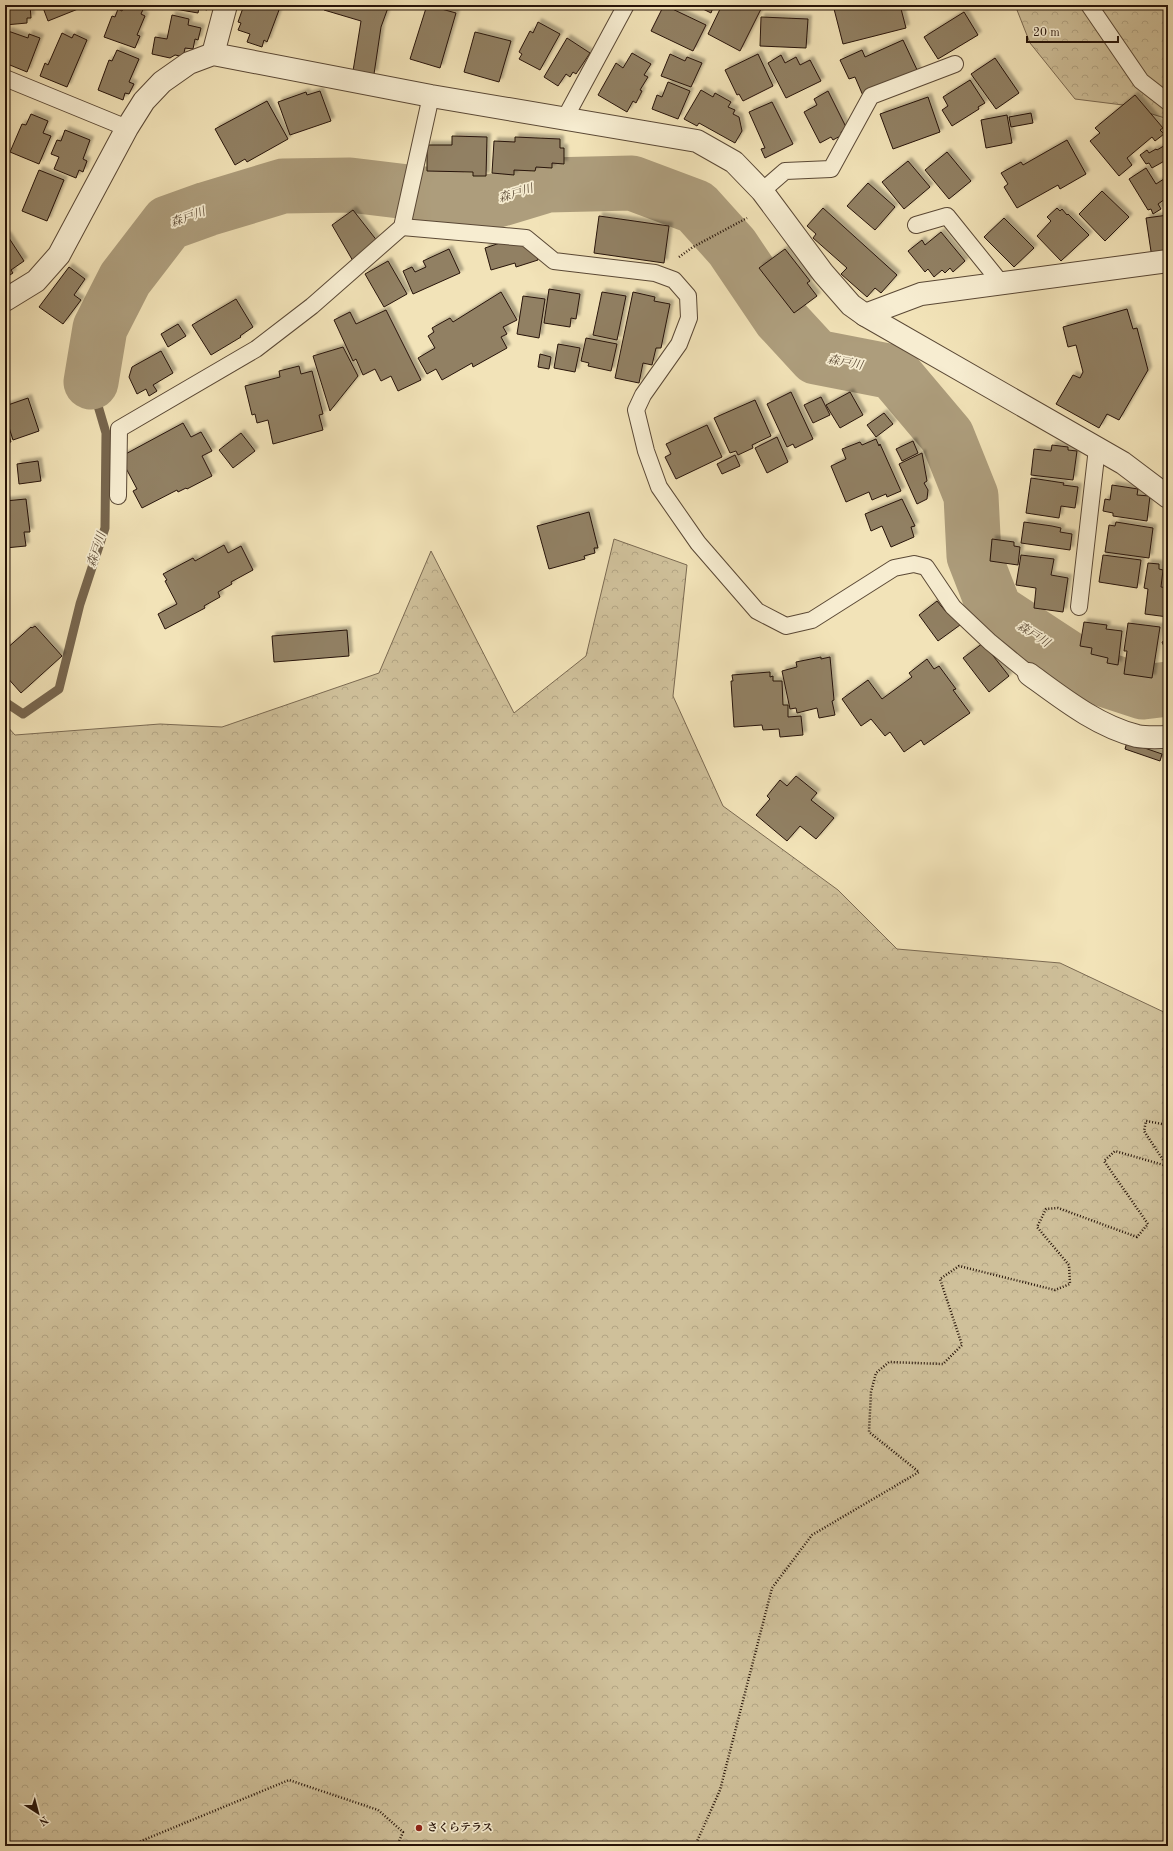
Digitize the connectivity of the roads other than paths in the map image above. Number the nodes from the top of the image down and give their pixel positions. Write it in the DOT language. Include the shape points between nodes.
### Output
graph roads {
  1 [pos="226,5"];
  2 [pos="626,5"];
  3 [pos="1089,5"];
  4 [pos="213,54"];
  5 [pos="955,64"];
  6 [pos="5,78"];
  7 [pos="431,96"];
  8 [pos="1168,102"];
  9 [pos="565,118"];
  10 [pos="127,128"];
  11 [pos="762,191"];
  12 [pos="403,222"];
  13 [pos="916,225"];
  14 [pos="1168,261"];
  15 [pos="1001,283"];
  16 [pos="5,300"];
  17 [pos="865,315"];
  18 [pos="1097,448"];
  19 [pos="118,496"];
  20 [pos="1168,497"];
  21 [pos="1079,607"];
  22 [pos="1029,674"];
  23 [pos="1168,737"];
  1 -- 4 [label="street"];
  2 -- 9 [label="lane"];
  3 -- 8 [label="lane" via="1141,81"];
  4 -- 7 [label="street"];
  4 -- 10 [label="street" via="189,63 162,82 144,101"];
  5 -- 11 [label="lane" via="871,96 831,169 785,171"];
  6 -- 10 [label="lane"];
  7 -- 9 [label="street"];
  7 -- 12 [label="lane"];
  9 -- 11 [label="street" via="697,141 734,162"];
  10 -- 16 [label="street" via="59,255 36,280"];
  11 -- 17 [label="street" via="823,273 851,304"];
  12 -- 19 [label="lane" via="312,306 256,349 119,429"];
  12 -- 22 [label="lane" via="526,238 554,261 655,273 674,280 688,296 690,318 679,344 636,410 646,451 659,486 698,543 758,611 786,626 812,620 894,568 914,564 926,567 953,607"];
  13 -- 15 [label="lane" via="947,216"];
  14 -- 15 [label="street"];
  15 -- 17 [label="street" via="921,294"];
  17 -- 18 [label="street"];
  18 -- 20 [label="street" via="1123,463"];
  18 -- 21 [label="lane"];
  22 -- 23 [label="street" via="1068,703 1100,722 1138,736"];
}
